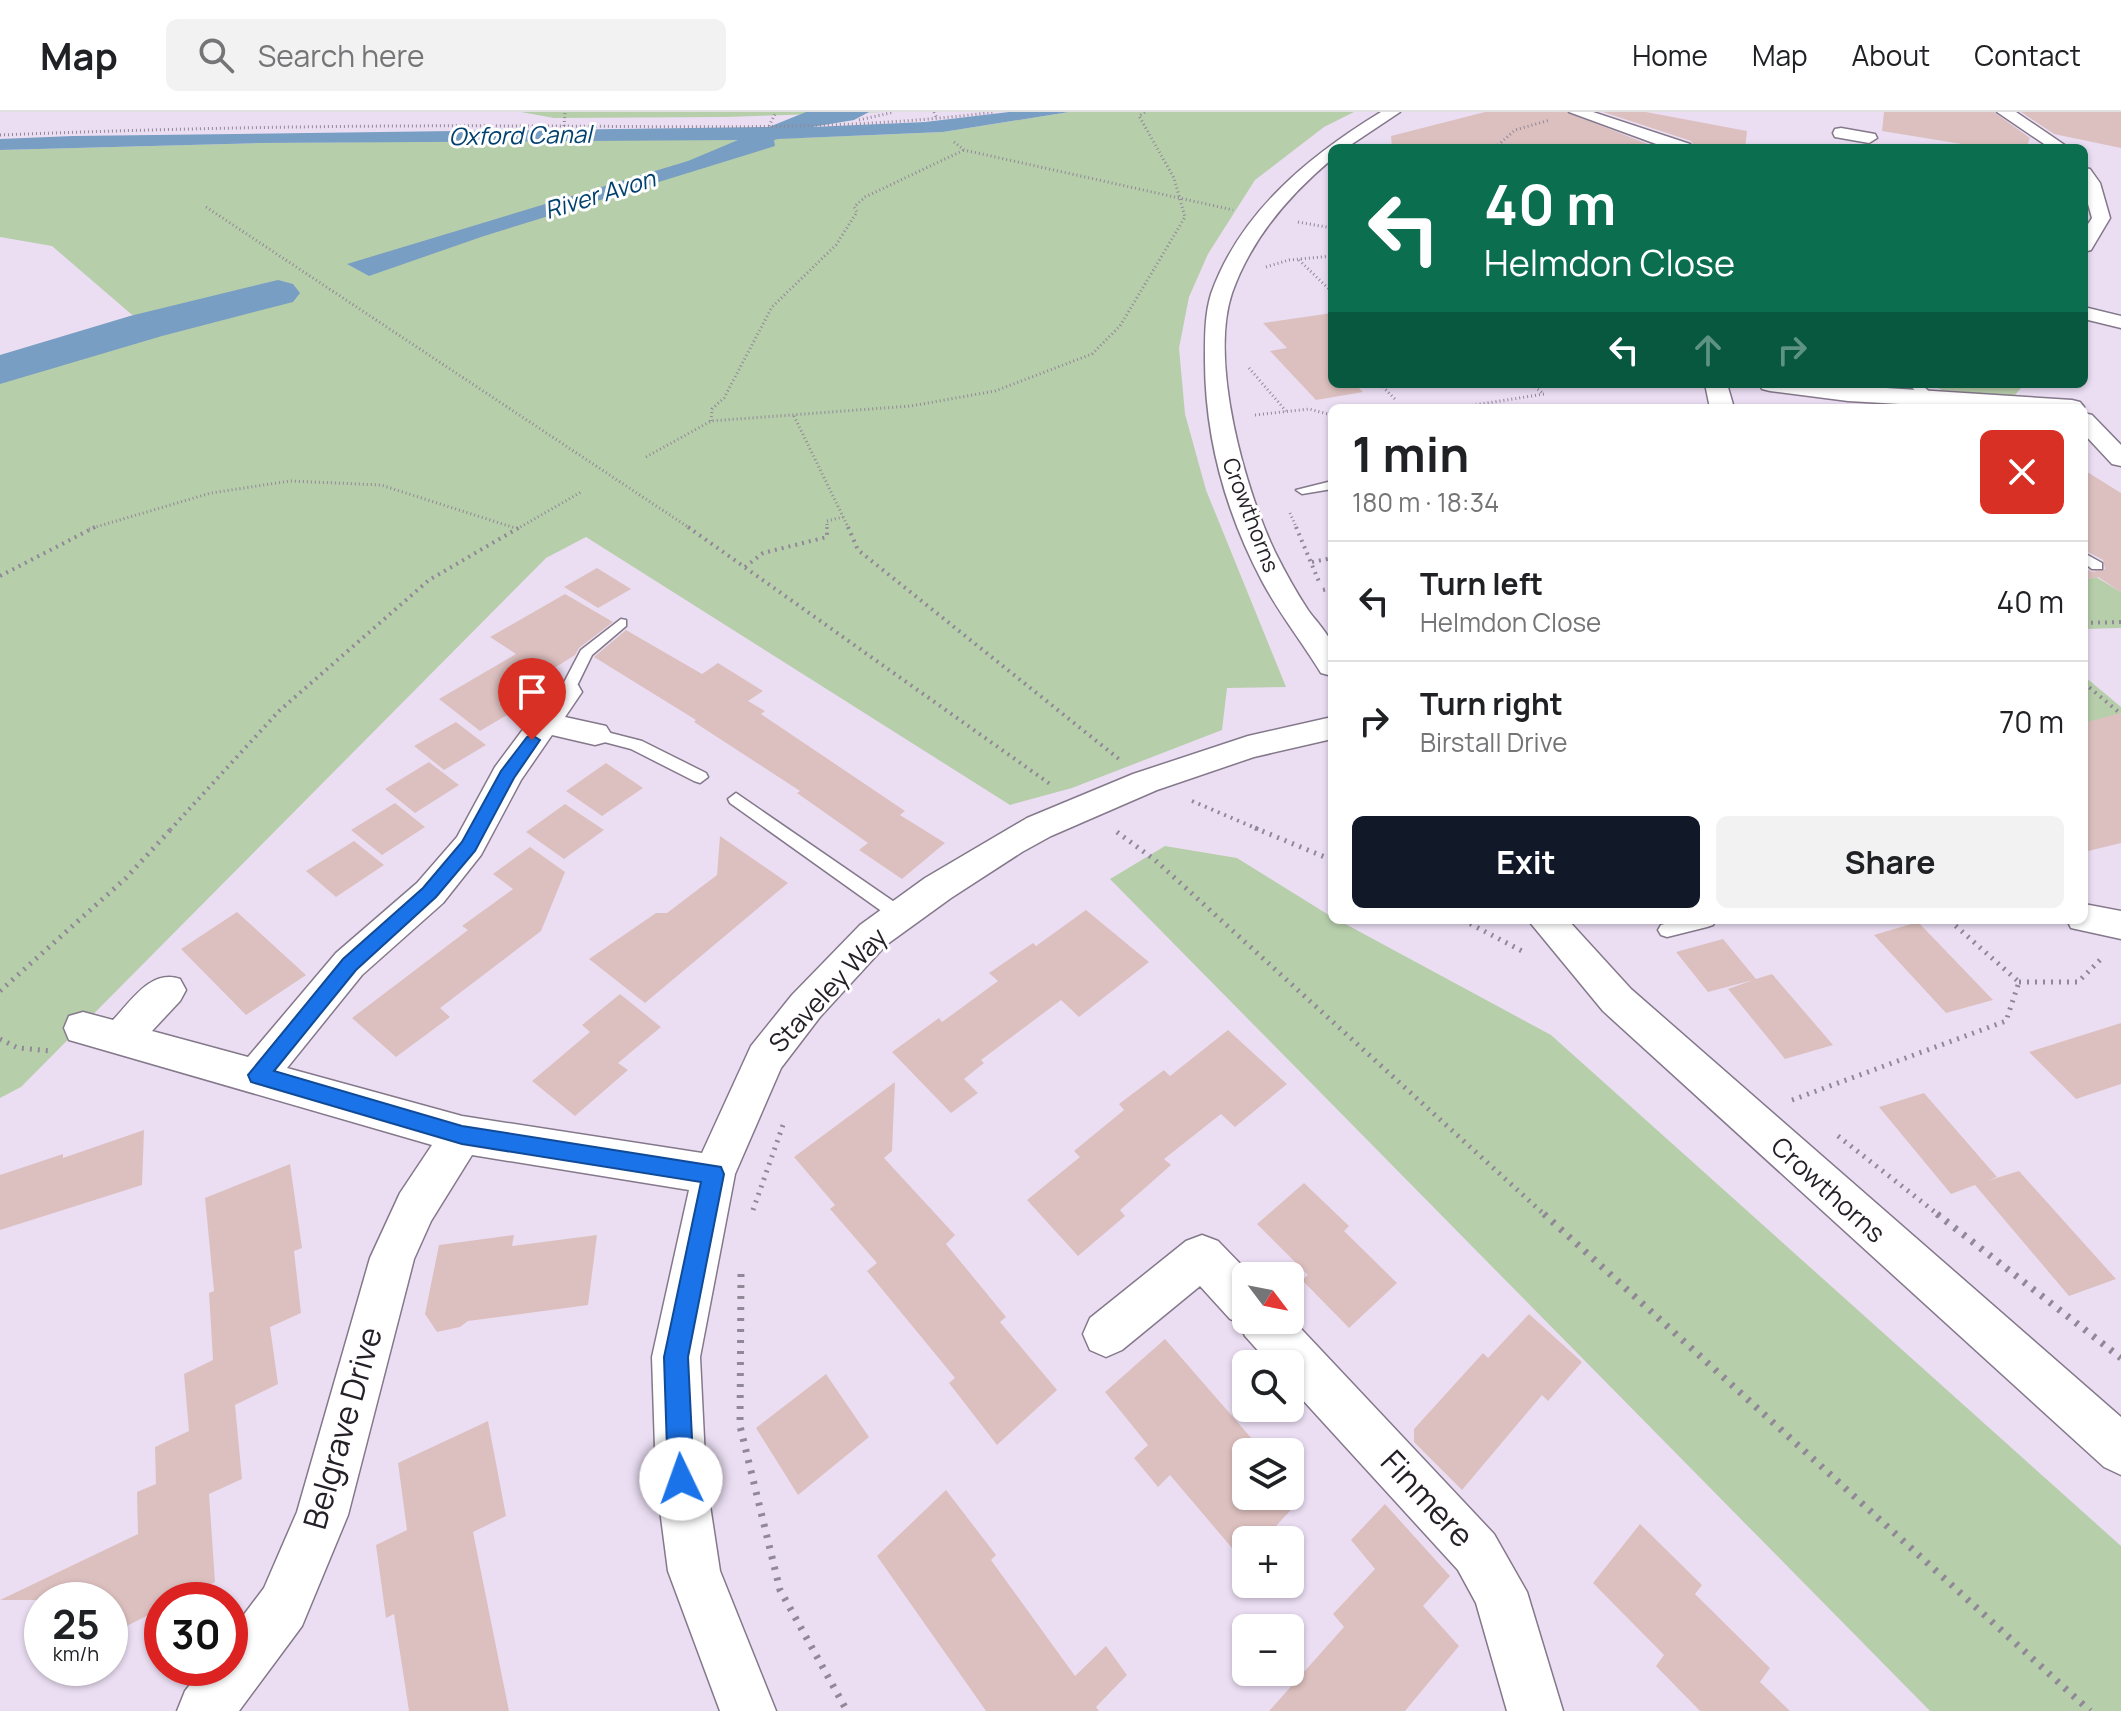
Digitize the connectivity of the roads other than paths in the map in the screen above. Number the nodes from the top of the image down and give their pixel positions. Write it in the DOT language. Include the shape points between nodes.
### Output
graph roads {
  1 [pos="1392,112"];
  2 [pos="1577,112"];
  3 [pos="2005,112"];
  4 [pos="1840,136"];
  5 [pos="1869,138"];
  6 [pos="1341,144"];
  7 [pos="1672,144"];
  8 [pos="2055,144"];
  9 [pos="1328,153"];
  10 [pos="2088,179"];
  11 [pos="2088,238"];
  12 [pos="2088,314"];
  13 [pos="2121,322"];
  14 [pos="1801,388"];
  15 [pos="1923,392"];
  16 [pos="2035,404"];
  17 [pos="2088,424"];
  18 [pos="2121,459"];
  19 [pos="1328,486"];
  20 [pos="1302,490"];
  21 [pos="2088,560"];
  22 [pos="2097,566"];
  23 [pos="621,623"];
  24 [pos="1328,660"];
  25 [pos="567,692"];
  26 [pos="545,723"];
  27 [pos="1328,729"];
  28 [pos="595,734"];
  29 [pos="700,777"];
  30 [pos="736,799"];
  31 [pos="900,915"];
  32 [pos="1550,924"];
  33 [pos="1691,924"];
  34 [pos="1667,930"];
  35 [pos="167,990"];
  36 [pos="258,1075"];
  37 [pos="462,1135"];
  38 [pos="714,1174"];
  39 [pos="1232,1288"];
  40 [pos="1106,1334"];
  41 [pos="1274,1334"];
  42 [pos="2121,1450"];
  43 [pos="205,1711"];
  44 [pos="748,1711"];
  45 [pos="1535,1711"];
  1 -- 6 [label="street, Crowthorns"];
  2 -- 7 [label="street"];
  3 -- 8 [label="street"];
  4 -- 5 [label="street"];
  9 -- 24 [label="street, Crowthorns" via="1264,217 1222,292 1214,380 1235,483 1275,579"];
  10 -- 11 [label="street" via="2101,218"];
  12 -- 13 [label="street"];
  14 -- 15 [label="street" via="1848,394"];
  15 -- 16 [label="street"];
  17 -- 18 [label="street"];
  19 -- 20 [label="lane"];
  21 -- 22 [label="lane"];
  23 -- 25 [label="lane" via="586,653"];
  25 -- 26 [label="street"];
  26 -- 28 [label="street"];
  26 -- 36 [label="street" via="507,775 469,846 430,893 349,964"];
  27 -- 31 [label="street, Staveley Way" via="1248,747 1083,808 1010,843"];
  28 -- 29 [label="lane" via="636,745"];
  30 -- 31 [label="lane"];
  31 -- 38 [label="street, Staveley Way" via="873,935 765,1058"];
  32 -- 42 [label="street, Crowthorns" via="1617,1000"];
  33 -- 34 [label="lane"];
  35 -- 36 [label="street" via="101,1034"];
  36 -- 37 [label="street"];
  37 -- 38 [label="street"];
  37 -- 43 [label="street, Belgrave Drive" via="415,1207 392,1258 322,1515 283,1607"];
  38 -- 44 [label="street, Staveley Way" via="676,1357 681,1479 694,1571"];
  39 -- 40 [label="street" via="1202,1256"];
  41 -- 45 [label="street, Finmere" via="1476,1552 1500,1592"];
}
